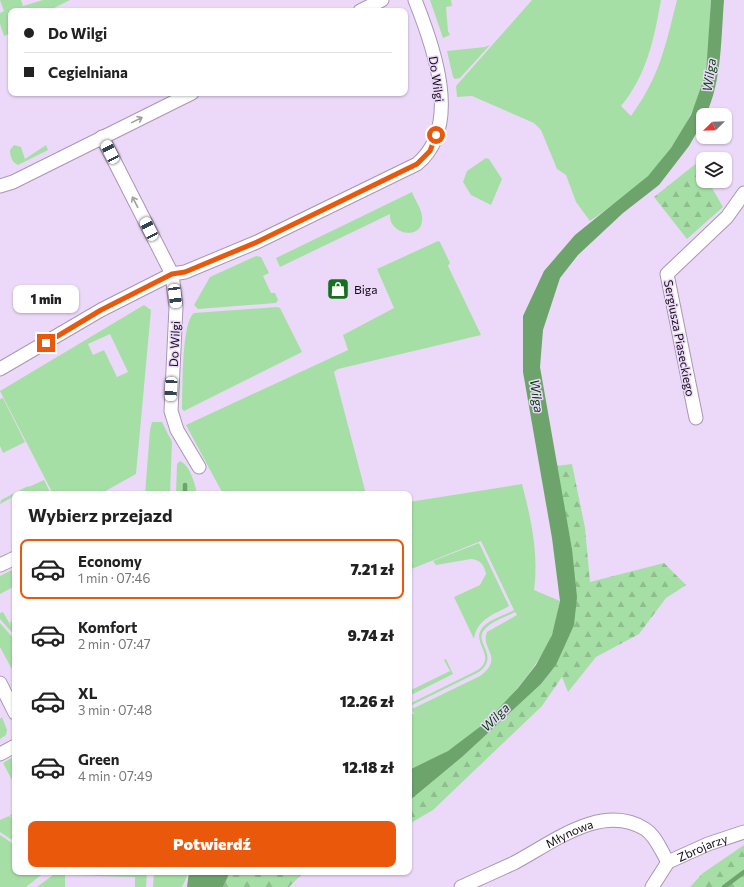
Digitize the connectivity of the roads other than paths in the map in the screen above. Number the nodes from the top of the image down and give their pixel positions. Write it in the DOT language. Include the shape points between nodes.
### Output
graph roads {
  1 [pos="382,0"];
  2 [pos="415,0"];
  3 [pos="366,8"];
  4 [pos="186,96"];
  5 [pos="102,137"];
  6 [pos="0,186"];
  7 [pos="744,193"];
  8 [pos="172,274"];
  9 [pos="0,369"];
  10 [pos="696,418"];
  11 [pos="199,467"];
  12 [pos="12,559"];
  13 [pos="0,565"];
  14 [pos="0,683"];
  15 [pos="12,707"];
  16 [pos="12,748"];
  17 [pos="0,754"];
  18 [pos="744,832"];
  19 [pos="668,862"];
  20 [pos="461,887"];
  21 [pos="652,887"];
  1 -- 3 [label="street"];
  2 -- 8 [label="street, Do Wilgi" via="438,66 441,93 436,135 430,151 424,158 417,164 257,242 185,272"];
  5 -- 4 [label="street, one-way"];
  5 -- 6 [label="street" via="13,182"];
  8 -- 5 [label="street, one-way"];
  7 -- 10 [label="street, Sergiusza Piaseckiego" via="728,217 667,274"];
  8 -- 9 [label="street" via="101,310"];
  8 -- 11 [label="street, Do Wilgi" via="176,307 171,411 177,430"];
  12 -- 13 [label="street"];
  14 -- 15 [label="street"];
  16 -- 17 [label="street"];
  18 -- 19 [label="street, Zbrojarzy" via="708,844"];
  19 -- 20 [label="street, Młynowa" via="654,837 646,830 620,820 605,820 573,831"];
  19 -- 21 [label="street, Zbrojarzy"];
}
